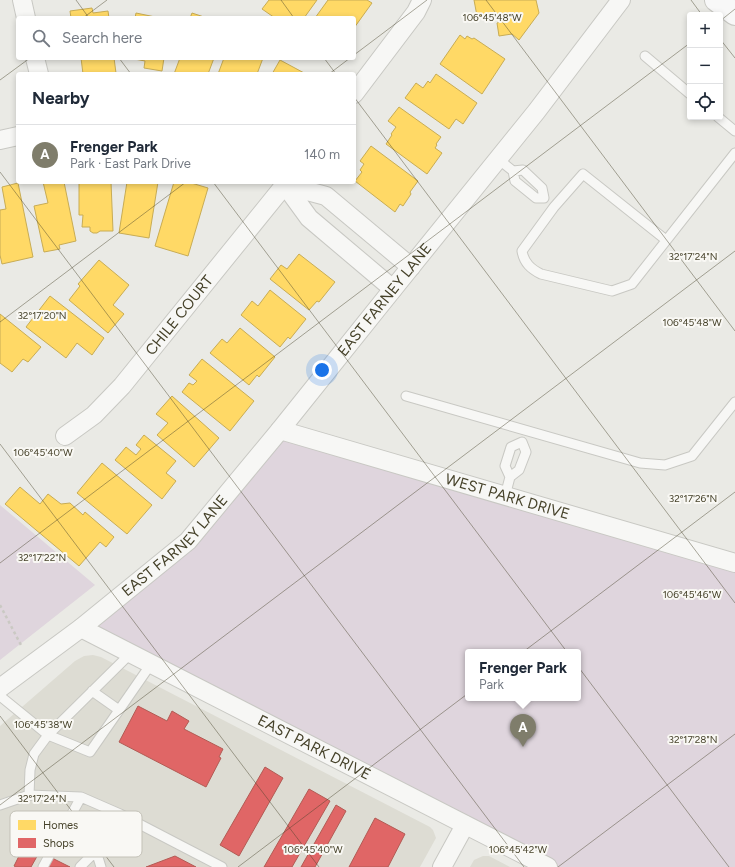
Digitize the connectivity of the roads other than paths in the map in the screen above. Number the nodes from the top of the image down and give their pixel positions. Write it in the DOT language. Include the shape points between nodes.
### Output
graph roads {
  1 [pos="22,0"];
  2 [pos="422,0"];
  3 [pos="621,0"];
  4 [pos="716,0"];
  5 [pos="735,14"];
  6 [pos="26,16"];
  7 [pos="645,56"];
  8 [pos="36,60"];
  9 [pos="38,72"];
  10 [pos="356,91"];
  11 [pos="687,91"];
  12 [pos="722,120"];
  13 [pos="735,131"];
  14 [pos="16,136"];
  15 [pos="0,140"];
  16 [pos="735,153"];
  17 [pos="498,159"];
  18 [pos="513,171"];
  19 [pos="283,184"];
  20 [pos="285,184"];
  21 [pos="287,184"];
  22 [pos="544,198"];
  23 [pos="554,207"];
  24 [pos="666,240"];
  25 [pos="412,267"];
  26 [pos="393,289"];
  27 [pos="406,396"];
  28 [pos="735,402"];
  29 [pos="280,430"];
  30 [pos="524,431"];
  31 [pos="65,436"];
  32 [pos="522,442"];
  33 [pos="510,477"];
  34 [pos="505,496"];
  35 [pos="735,563"];
  36 [pos="81,628"];
  37 [pos="131,653"];
  38 [pos="151,664"];
  39 [pos="0,688"];
  40 [pos="92,692"];
  41 [pos="0,696"];
  42 [pos="119,710"];
  43 [pos="48,735"];
  44 [pos="29,795"];
  45 [pos="81,797"];
  46 [pos="0,805"];
  47 [pos="73,811"];
  48 [pos="113,811"];
  49 [pos="142,825"];
  50 [pos="465,825"];
  51 [pos="48,857"];
  52 [pos="90,857"];
  53 [pos="98,857"];
  54 [pos="43,867"];
  55 [pos="80,867"];
  56 [pos="101,867"];
  57 [pos="222,867"];
  58 [pos="442,867"];
  59 [pos="547,867"];
  1 -- 6 [label="street"];
  2 -- 10 [label="street" via="416,12"];
  3 -- 17 [label="street, EAST FARNEY LANE"];
  4 -- 5 [label="main road"];
  7 -- 11 [label="lane"];
  8 -- 9 [label="street"];
  12 -- 13 [label="lane"];
  14 -- 15 [label="street"];
  16 -- 24 [label="lane"];
  17 -- 18 [label="lane"];
  17 -- 25 [label="street, EAST FARNEY LANE"];
  18 -- 22 [label="lane" via="515,181 536,198"];
  18 -- 22 [label="lane" via="523,170 542,188"];
  19 -- 31 [label="street, CHILE COURT" via="122,386 94,415"];
  20 -- 26 [label="street" via="309,218"];
  21 -- 25 [label="street" via="326,196"];
  22 -- 23 [label="lane"];
  23 -- 24 [label="lane" via="584,174"];
  23 -- 24 [label="lane" via="522,251 524,260 541,274 612,291 632,284"];
  25 -- 26 [label="street, EAST FARNEY LANE"];
  26 -- 29 [label="street, EAST FARNEY LANE"];
  27 -- 30 [label="lane"];
  28 -- 30 [label="lane" via="692,456 665,465 640,462"];
  29 -- 34 [label="street, WEST PARK DRIVE"];
  29 -- 36 [label="street, EAST FARNEY LANE" via="188,541"];
  30 -- 32 [label="lane"];
  32 -- 33 [label="lane" via="526,452 519,470"];
  32 -- 33 [label="lane" via="511,447 505,466"];
  33 -- 34 [label="lane"];
  34 -- 35 [label="street, WEST PARK DRIVE"];
  36 -- 37 [label="street, EAST PARK DRIVE"];
  36 -- 39 [label="street, EAST FARNEY LANE"];
  37 -- 38 [label="street, EAST PARK DRIVE"];
  37 -- 40 [label="lane"];
  38 -- 42 [label="lane"];
  38 -- 50 [label="street, EAST PARK DRIVE"];
  40 -- 42 [label="lane"];
  40 -- 43 [label="lane"];
  41 -- 43 [label="lane"];
  42 -- 43 [label="lane" via="90,752"];
  43 -- 44 [label="lane" via="34,754 30,770"];
  44 -- 45 [label="lane"];
  44 -- 46 [label="lane"];
  45 -- 47 [label="lane"];
  45 -- 48 [label="lane"];
  49 -- 57 [label="lane"];
  50 -- 58 [label="street"];
  50 -- 59 [label="street, EAST PARK DRIVE"];
  51 -- 54 [label="lane"];
  52 -- 55 [label="lane"];
  53 -- 56 [label="lane"];
}
